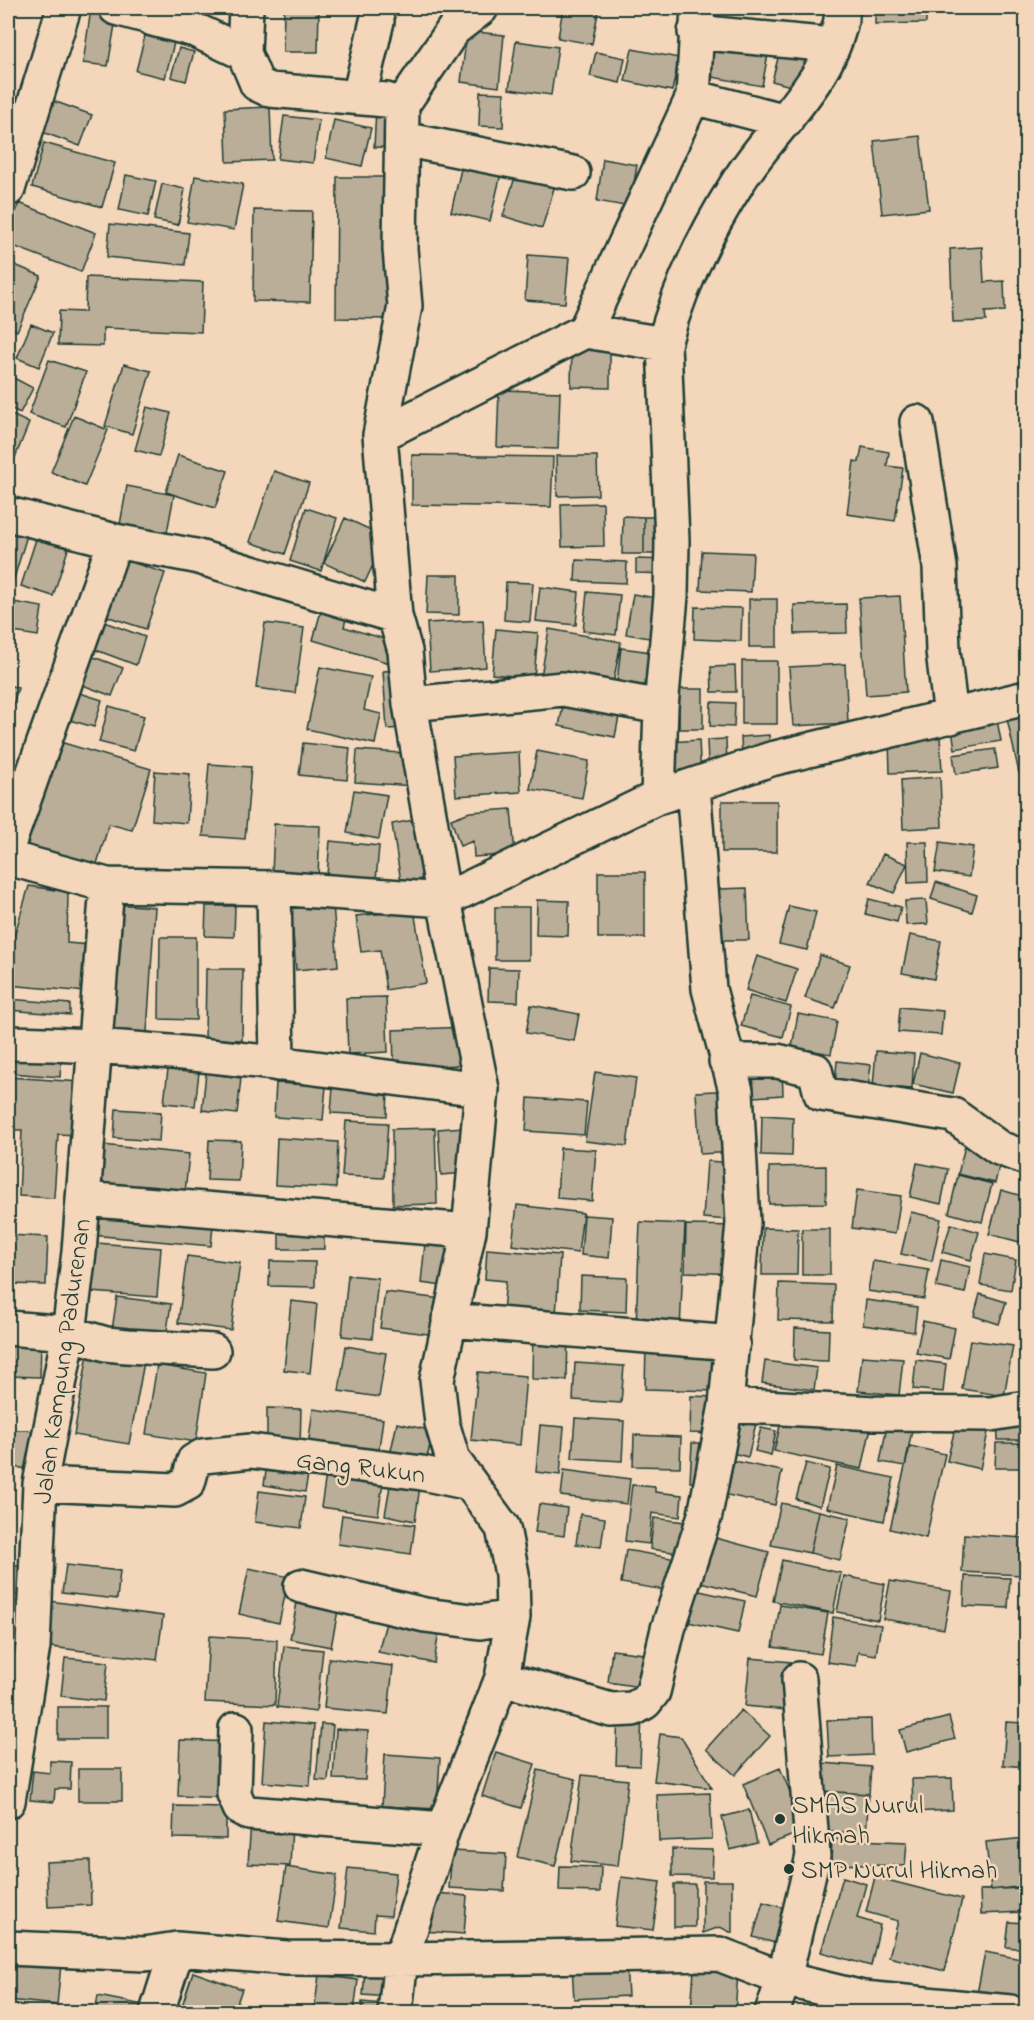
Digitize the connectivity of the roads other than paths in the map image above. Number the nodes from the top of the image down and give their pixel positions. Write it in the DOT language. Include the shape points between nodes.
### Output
graph roads {
  1 [pos="64,8"];
  2 [pos="246,8"];
  3 [pos="481,8"];
  4 [pos="843,8"];
  5 [pos="138,14"];
  6 [pos="696,20"];
  7 [pos="377,21"];
  8 [pos="832,45"];
  9 [pos="244,53"];
  10 [pos="359,97"];
  11 [pos="693,97"];
  12 [pos="402,105"];
  13 [pos="786,121"];
  14 [pos="404,139"];
  15 [pos="573,173"];
  16 [pos="8,189"];
  17 [pos="585,331"];
  18 [pos="664,344"];
  19 [pos="917,422"];
  20 [pos="380,435"];
  21 [pos="8,514"];
  22 [pos="114,541"];
  23 [pos="395,616"];
  24 [pos="1026,698"];
  25 [pos="410,704"];
  26 [pos="661,707"];
  27 [pos="951,717"];
  28 [pos="693,786"];
  29 [pos="658,797"];
  30 [pos="9,861"];
  31 [pos="107,885"];
  32 [pos="274,888"];
  33 [pos="444,900"];
  34 [pos="8,1043"];
  35 [pos="96,1047"];
  36 [pos="726,1061"];
  37 [pos="277,1064"];
  38 [pos="482,1089"];
  39 [pos="1026,1158"];
  40 [pos="83,1200"];
  41 [pos="468,1231"];
  42 [pos="449,1320"];
  43 [pos="8,1328"];
  44 [pos="69,1333"];
  45 [pos="733,1343"];
  46 [pos="213,1351"];
  47 [pos="726,1405"];
  48 [pos="1026,1408"];
  49 [pos="470,1483"];
  50 [pos="40,1484"];
  51 [pos="301,1586"];
  52 [pos="513,1617"];
  53 [pos="502,1678"];
  54 [pos="800,1679"];
  55 [pos="236,1729"];
  56 [pos="8,1801"];
  57 [pos="443,1829"];
  58 [pos="8,1948"];
  59 [pos="177,1949"];
  60 [pos="401,1959"];
  61 [pos="784,1979"];
  62 [pos="1026,2008"];
  63 [pos="158,2013"];
  64 [pos="395,2013"];
  65 [pos="772,2013"];
  66 [pos="1012,2013"];
  1 -- 16 [label="street"];
  2 -- 9 [label="street"];
  3 -- 12 [label="street" via="454,29"];
  4 -- 8 [label="street" via="841,27"];
  5 -- 9 [label="street" via="195,30"];
  6 -- 8 [label="street"];
  6 -- 11 [label="street"];
  7 -- 10 [label="street"];
  8 -- 13 [label="street" via="821,72"];
  9 -- 10 [label="street" via="257,84 270,90"];
  10 -- 12 [label="street"];
  11 -- 13 [label="street"];
  11 -- 17 [label="street"];
  12 -- 14 [label="street"];
  13 -- 18 [label="street" via="738,180 713,224"];
  14 -- 15 [label="street"];
  14 -- 20 [label="street" via="400,249 405,306"];
  17 -- 18 [label="street"];
  17 -- 20 [label="street"];
  18 -- 26 [label="street" via="672,541"];
  19 -- 27 [label="street" via="940,567 943,651"];
  20 -- 23 [label="street"];
  21 -- 22 [label="street"];
  22 -- 23 [label="street" via="195,556"];
  22 -- 30 [label="street"];
  23 -- 25 [label="street" via="405,651"];
  24 -- 27 [label="street"];
  25 -- 26 [label="street" via="563,689"];
  25 -- 33 [label="street"];
  26 -- 29 [label="street"];
  27 -- 28 [label="street" via="771,759"];
  28 -- 29 [label="street"];
  28 -- 36 [label="street" via="709,989"];
  29 -- 33 [label="street"];
  30 -- 31 [label="street"];
  31 -- 32 [label="street"];
  31 -- 35 [label="street, Jalan Kampung Padurenan"];
  32 -- 33 [label="street"];
  32 -- 37 [label="street"];
  33 -- 38 [label="street"];
  34 -- 35 [label="street"];
  35 -- 37 [label="street"];
  35 -- 40 [label="street, Jalan Kampung Padurenan"];
  36 -- 39 [label="street" via="777,1061 815,1070 822,1094 953,1116 999,1148"];
  36 -- 45 [label="street" via="736,1091 743,1222"];
  37 -- 38 [label="street"];
  38 -- 41 [label="street"];
  40 -- 41 [label="street"];
  40 -- 44 [label="street, Jalan Kampung Padurenan"];
  41 -- 42 [label="street"];
  42 -- 45 [label="street"];
  42 -- 49 [label="street" via="437,1380 442,1423 453,1460"];
  43 -- 44 [label="street"];
  44 -- 46 [label="street" via="127,1347"];
  44 -- 50 [label="street, Jalan Kampung Padurenan"];
  45 -- 47 [label="street"];
  47 -- 48 [label="street" via="886,1413 991,1414"];
  47 -- 53 [label="street" via="705,1515 668,1629 653,1692 645,1702 633,1709 611,1710"];
  49 -- 50 [label="street, Gang Rukun" via="251,1451 203,1456 194,1461 188,1483 176,1490"];
  49 -- 52 [label="street" via="503,1528 512,1574"];
  50 -- 56 [label="street, Jalan Kampung Padurenan" via="33,1646"];
  51 -- 52 [label="street" via="425,1615 480,1622"];
  52 -- 53 [label="street"];
  53 -- 57 [label="street"];
  54 -- 61 [label="street" via="813,1856"];
  55 -- 57 [label="street" via="234,1794 240,1808 249,1813"];
  57 -- 60 [label="street"];
  58 -- 59 [label="street" via="144,1954"];
  59 -- 60 [label="street" via="287,1959"];
  59 -- 63 [label="street"];
  60 -- 61 [label="street" via="718,1954"];
  60 -- 64 [label="street"];
  61 -- 65 [label="street"];
  61 -- 66 [label="street" via="864,1998"];
  62 -- 66 [label="street"];
}
